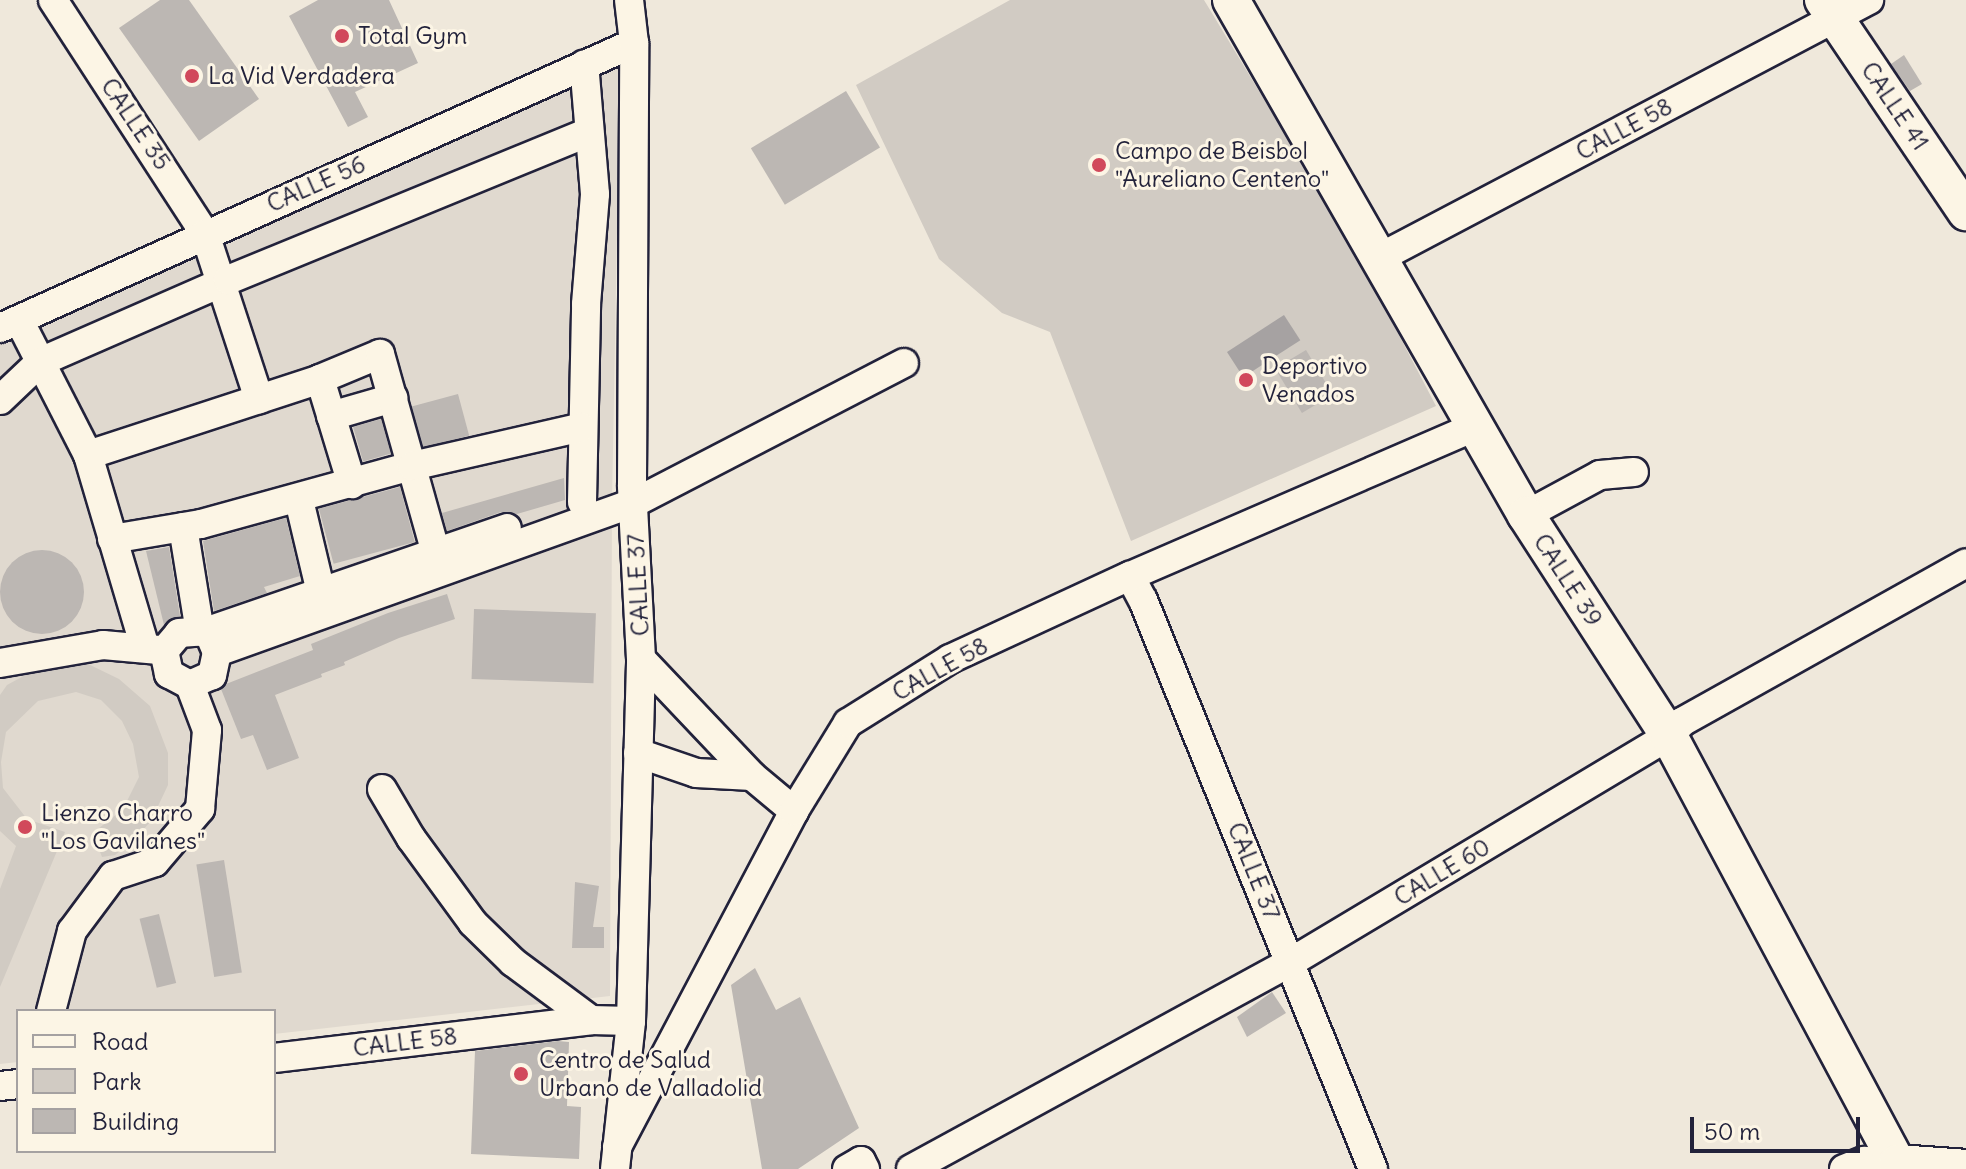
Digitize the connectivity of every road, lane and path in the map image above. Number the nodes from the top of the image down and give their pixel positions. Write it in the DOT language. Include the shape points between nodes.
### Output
graph roads {
  1 [pos="53,0"];
  2 [pos="629,0"];
  3 [pos="1231,0"];
  4 [pos="1869,0"];
  5 [pos="1828,8"];
  6 [pos="634,43"];
  7 [pos="584,64"];
  8 [pos="589,132"];
  9 [pos="1966,212"];
  10 [pos="209,242"];
  11 [pos="1379,258"];
  12 [pos="223,283"];
  13 [pos="10,324"];
  14 [pos="40,362"];
  15 [pos="904,363"];
  16 [pos="320,379"];
  17 [pos="393,398"];
  18 [pos="259,399"];
  19 [pos="0,400"];
  20 [pos="331,416"];
  21 [pos="1477,426"];
  22 [pos="582,427"];
  23 [pos="88,455"];
  24 [pos="412,466"];
  25 [pos="1634,472"];
  26 [pos="352,484"];
  27 [pos="633,494"];
  28 [pos="299,500"];
  29 [pos="582,502"];
  30 [pos="1526,515"];
  31 [pos="183,527"];
  32 [pos="112,539"];
  33 [pos="436,553"];
  34 [pos="1966,563"];
  35 [pos="1130,576"];
  36 [pos="321,592"];
  37 [pos="208,638"];
  38 [pos="154,649"];
  39 [pos="641,659"];
  40 [pos="0,663"];
  41 [pos="190,685"];
  42 [pos="1669,736"];
  43 [pos="638,753"];
  44 [pos="752,776"];
  45 [pos="382,789"];
  46 [pos="794,811"];
  47 [pos="1291,962"];
  48 [pos="52,1009"];
  49 [pos="591,1020"];
  50 [pos="631,1021"];
  51 [pos="276,1058"];
  52 [pos="959,1156"];
  53 [pos="616,1158"];
  54 [pos="1913,1167"];
  55 [pos="1966,1168"];
  56 [pos="847,1169"];
  57 [pos="865,1169"];
  58 [pos="911,1169"];
  59 [pos="1373,1169"];
  60 [pos="1844,1169"];
  1 -- 10 [label="street, CALLE 35"];
  2 -- 6 [label="street, CALLE 37"];
  3 -- 11 [label="main road, CALLE 39"];
  4 -- 5 [label="street, CALLE 58"];
  5 -- 9 [label="main road, CALLE 41"];
  5 -- 11 [label="street, CALLE 58"];
  6 -- 7 [label="street, CALLE 56"];
  6 -- 27 [label="street, CALLE 37"];
  7 -- 8 [label="street"];
  7 -- 10 [label="street, CALLE 56"];
  8 -- 12 [label="street"];
  8 -- 22 [label="street" via="595,194"];
  10 -- 12 [label="street, CALLE 35"];
  10 -- 13 [label="street, CALLE 56"];
  11 -- 21 [label="main road, CALLE 39"];
  12 -- 14 [label="street"];
  12 -- 18 [label="street, CALLE 35"];
  13 -- 14 [label="street"];
  14 -- 19 [label="street"];
  14 -- 23 [label="street"];
  15 -- 27 [label="street"];
  16 -- 17 [label="street" via="380,354"];
  16 -- 18 [label="street"];
  16 -- 20 [label="street"];
  17 -- 20 [label="street"];
  17 -- 24 [label="street"];
  18 -- 23 [label="street"];
  20 -- 26 [label="street"];
  21 -- 30 [label="main road, CALLE 39"];
  21 -- 35 [label="street, CALLE 58"];
  22 -- 24 [label="street"];
  22 -- 29 [label="street"];
  23 -- 32 [label="street"];
  24 -- 26 [label="street"];
  24 -- 33 [label="street"];
  25 -- 30 [label="street" via="1600,475"];
  26 -- 28 [label="street"];
  27 -- 29 [label="street"];
  27 -- 37 [label="street"];
  27 -- 39 [label="street, CALLE 37"];
  28 -- 31 [label="street"];
  28 -- 36 [label="street"];
  29 -- 33 [label="street"];
  30 -- 42 [label="main road, CALLE 39"];
  31 -- 32 [label="street"];
  31 -- 37 [label="street"];
  32 -- 38 [label="street"];
  33 -- 36 [label="street"];
  34 -- 42 [label="street, CALLE 60" via="1682,722"];
  35 -- 46 [label="street, CALLE 58" via="950,659 848,723"];
  35 -- 47 [label="street, CALLE 37"];
  36 -- 37 [label="street"];
  37 -- 38 [label="street" via="179,633"];
  37 -- 41 [label="street" via="212,675"];
  38 -- 40 [label="street" via="103,645"];
  38 -- 41 [label="street" via="169,674"];
  39 -- 43 [label="street, CALLE 37"];
  39 -- 44 [label="street"];
  41 -- 48 [label="street" via="207,730 200,809 155,862 113,876 72,931"];
  42 -- 47 [label="street, CALLE 60"];
  42 -- 54 [label="main road, CALLE 39"];
  43 -- 44 [label="street" via="696,773"];
  43 -- 50 [label="street, CALLE 37"];
  44 -- 46 [label="street"];
  45 -- 49 [label="street" via="473,923 513,962"];
  46 -- 53 [label="street, CALLE 58"];
  47 -- 52 [label="street, CALLE 60"];
  47 -- 59 [label="street, CALLE 37"];
  49 -- 50 [label="street, CALLE 58"];
  49 -- 51 [label="street, CALLE 58"];
  50 -- 53 [label="street, CALLE 37"];
  52 -- 58 [label="street, CALLE 60"];
  54 -- 55 [label="main road"];
  54 -- 60 [label="street" via="1864,1161"];
  56 -- 57 [label="street" via="861,1161"];
}
